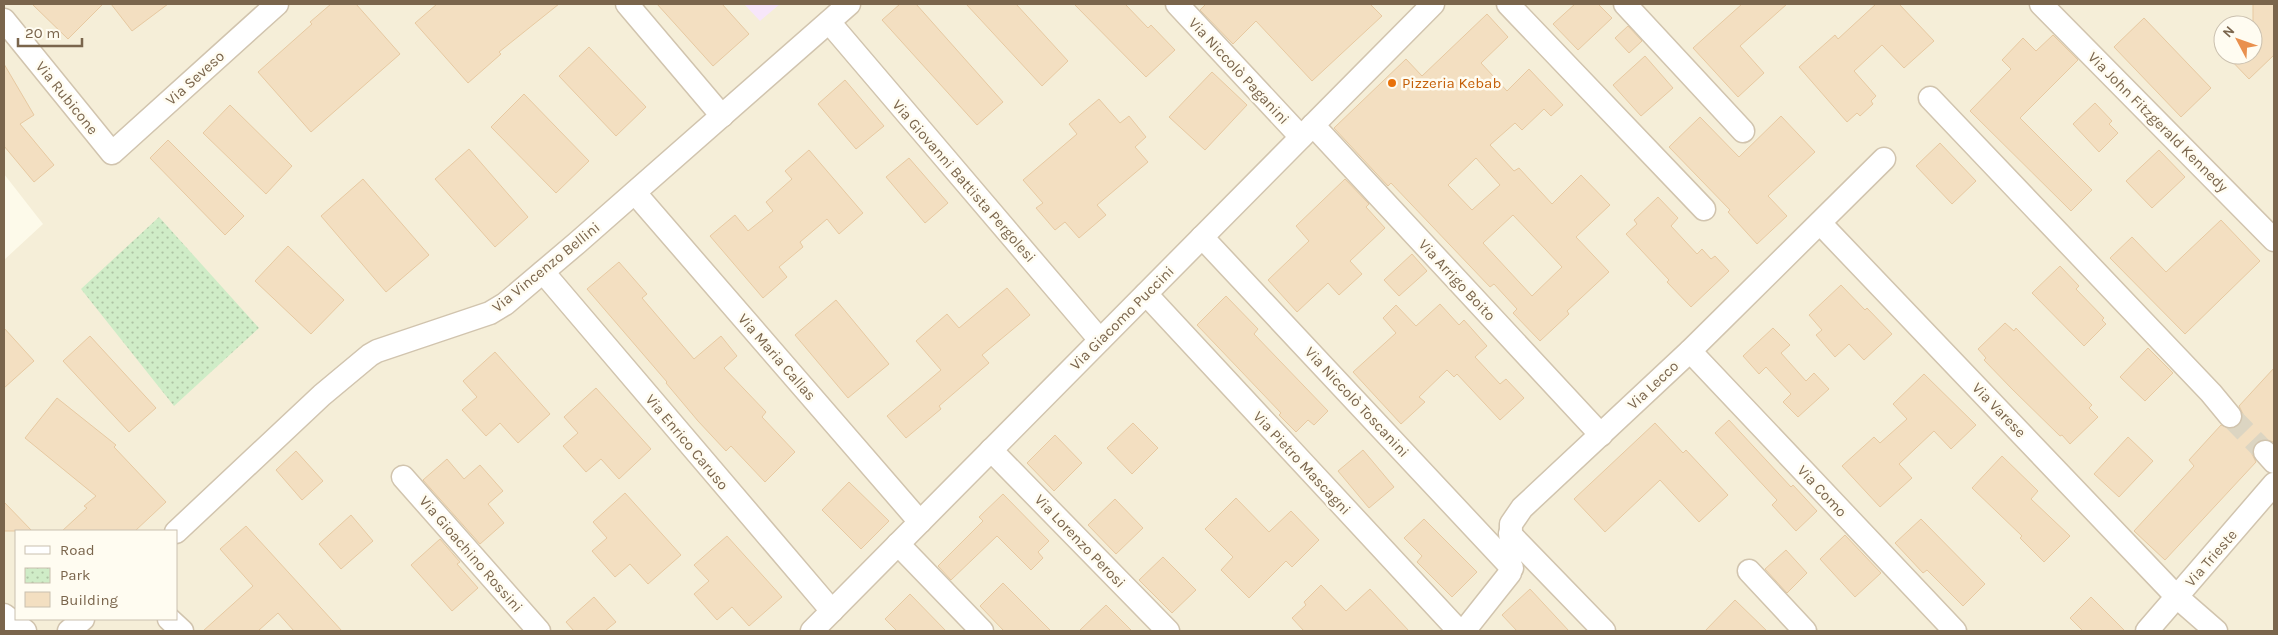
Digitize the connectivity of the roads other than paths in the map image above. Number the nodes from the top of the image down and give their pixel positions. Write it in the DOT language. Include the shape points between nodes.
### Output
graph roads {
  1 [pos="277,4"];
  2 [pos="627,4"];
  3 [pos="849,4"];
  4 [pos="1178,4"];
  5 [pos="1433,4"];
  6 [pos="1508,4"];
  7 [pos="1625,4"];
  8 [pos="2041,4"];
  9 [pos="4,20"];
  10 [pos="828,22"];
  11 [pos="1930,98"];
  12 [pos="722,116"];
  13 [pos="1743,130"];
  14 [pos="1307,131"];
  15 [pos="112,153"];
  16 [pos="1884,159"];
  17 [pos="635,193"];
  18 [pos="1704,208"];
  19 [pos="1820,223"];
  20 [pos="1202,236"];
  21 [pos="2274,240"];
  22 [pos="543,272"];
  23 [pos="1146,294"];
  24 [pos="1100,340"];
  25 [pos="1690,350"];
  26 [pos="2230,416"];
  27 [pos="1601,435"];
  28 [pos="991,450"];
  29 [pos="403,477"];
  30 [pos="2274,484"];
  31 [pos="920,522"];
  32 [pos="178,530"];
  33 [pos="1510,534"];
  34 [pos="898,544"];
  35 [pos="1512,568"];
  36 [pos="1749,571"];
  37 [pos="2177,597"];
  38 [pos="832,611"];
  39 [pos="4,615"];
  40 [pos="82,620"];
  41 [pos="170,620"];
  42 [pos="25,631"];
  43 [pos="69,631"];
  44 [pos="182,631"];
  45 [pos="539,631"];
  46 [pos="812,631"];
  47 [pos="982,631"];
  48 [pos="1168,631"];
  49 [pos="1459,631"];
  50 [pos="1464,631"];
  51 [pos="1604,631"];
  52 [pos="1805,631"];
  53 [pos="1954,631"];
  54 [pos="2147,631"];
  55 [pos="2216,631"];
  1 -- 15 [label="street, Via Seveso"];
  2 -- 12 [label="street"];
  3 -- 10 [label="street, Via Vincenzo Bellini"];
  4 -- 14 [label="street, Via Niccolò Paganini"];
  5 -- 14 [label="street, Via Giacomo Puccini"];
  6 -- 18 [label="street"];
  7 -- 13 [label="street"];
  8 -- 21 [label="street, Via John Fitzgerald Kennedy"];
  9 -- 15 [label="street, Via Rubicone"];
  10 -- 12 [label="street, Via Vincenzo Bellini"];
  10 -- 24 [label="street, Via Giovanni Battista Pergolesi"];
  11 -- 26 [label="street"];
  12 -- 17 [label="street, Via Vincenzo Bellini"];
  14 -- 20 [label="street, Via Giacomo Puccini"];
  14 -- 27 [label="street, Via Arrigo Boito"];
  16 -- 19 [label="street, Via Lecco"];
  17 -- 22 [label="street, Via Vincenzo Bellini"];
  17 -- 31 [label="street, Via Maria Callas"];
  19 -- 25 [label="street, Via Lecco"];
  19 -- 37 [label="street, Via Varese"];
  20 -- 23 [label="street, Via Giacomo Puccini"];
  20 -- 35 [label="street, Via Niccolò Toscanini"];
  22 -- 32 [label="street, Via Vincenzo Bellini" via="490,314 370,355"];
  22 -- 38 [label="street, Via Enrico Caruso"];
  23 -- 24 [label="street, Via Giacomo Puccini"];
  23 -- 49 [label="street, Via Pietro Mascagni"];
  24 -- 28 [label="street, Via Giacomo Puccini"];
  25 -- 27 [label="street, Via Lecco"];
  25 -- 53 [label="street, Via Como"];
  27 -- 33 [label="street, Via Lecco" via="1522,508 1515,516"];
  28 -- 31 [label="street, Via Giacomo Puccini"];
  28 -- 48 [label="street, Via Lorenzo Perosi"];
  29 -- 45 [label="street, Via Gioachino Rossini"];
  30 -- 37 [label="street, Via Trieste"];
  31 -- 34 [label="street, Via Giacomo Puccini"];
  33 -- 35 [label="street, Via Lecco"];
  33 -- 51 [label="street"];
  34 -- 38 [label="street, Via Giacomo Puccini"];
  34 -- 47 [label="street"];
  35 -- 50 [label="street" via="1508,578"];
  36 -- 52 [label="street"];
  37 -- 54 [label="street, Via Trieste"];
  37 -- 55 [label="street, Via Varese"];
  38 -- 46 [label="street, Via Giacomo Puccini"];
  39 -- 42 [label="street"];
  40 -- 43 [label="street"];
  41 -- 44 [label="street"];
}
